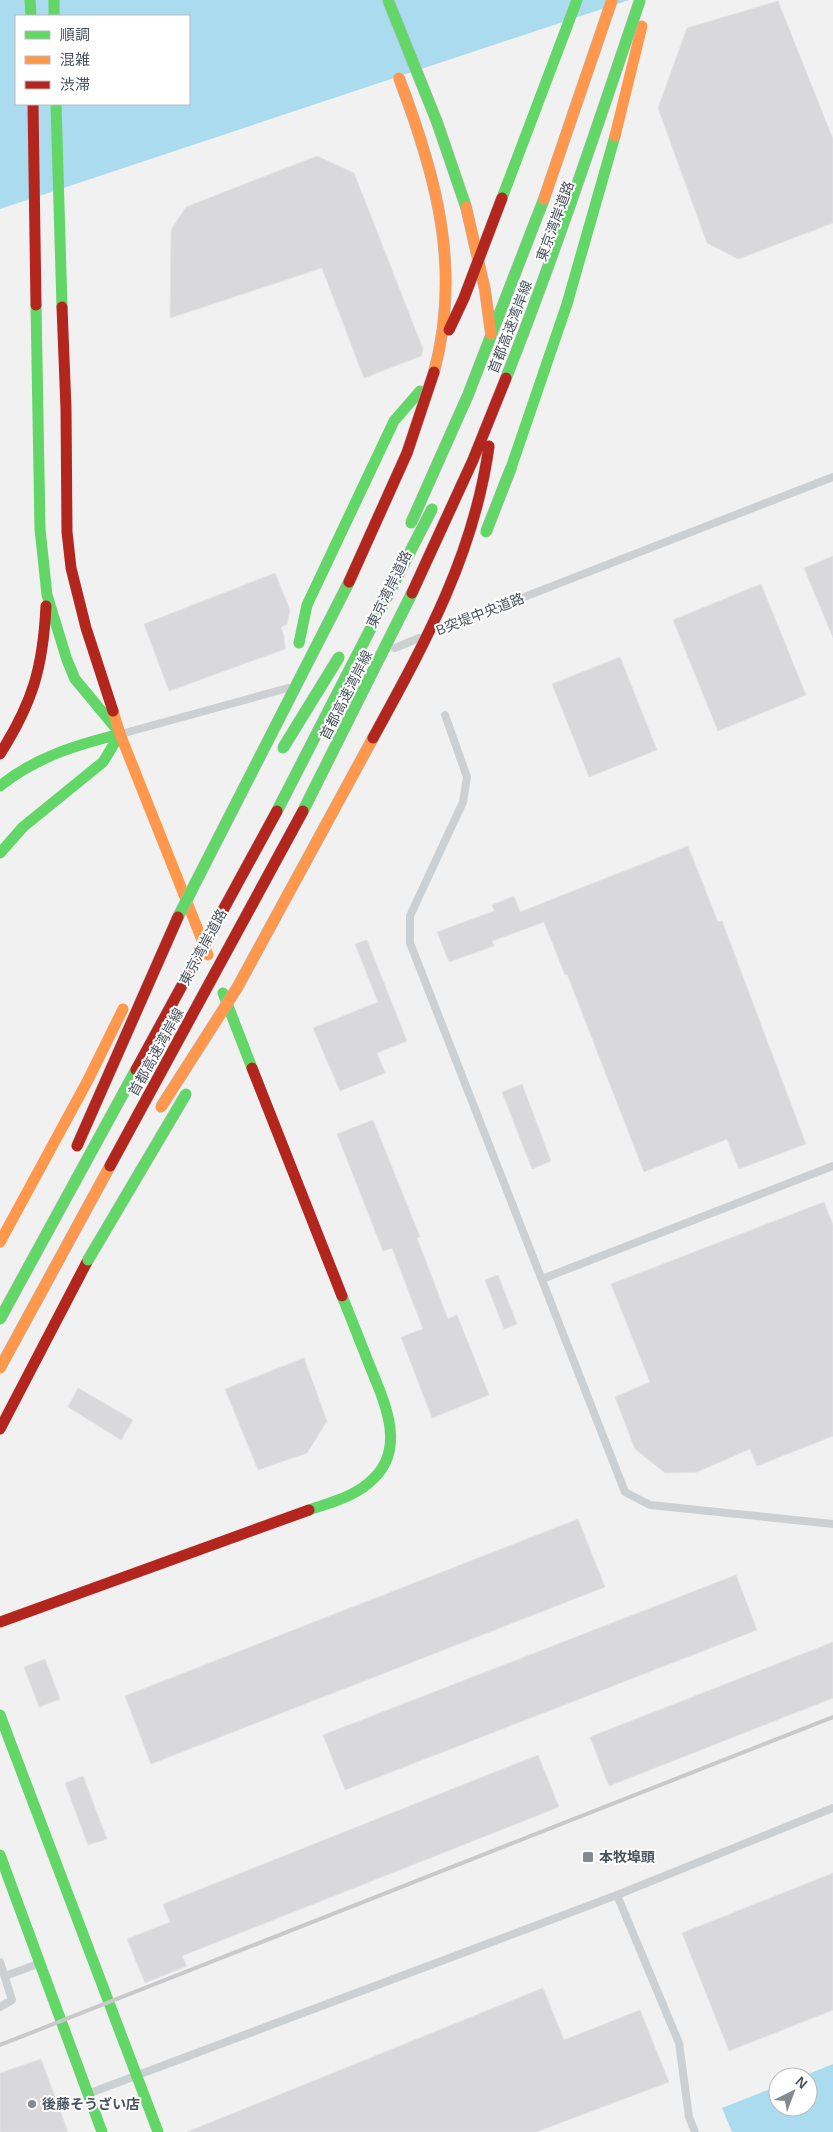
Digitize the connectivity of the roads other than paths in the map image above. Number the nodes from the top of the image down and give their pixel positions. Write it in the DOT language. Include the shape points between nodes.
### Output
graph roads {
  1 [pos="30,0"];
  2 [pos="54,0"];
  3 [pos="388,0"];
  4 [pos="577,0"];
  5 [pos="612,0"];
  6 [pos="634,0"];
  7 [pos="640,0"];
  8 [pos="647,0"];
  9 [pos="31,15"];
  10 [pos="54,15"];
  11 [pos="393,63"];
  12 [pos="33,105"];
  13 [pos="56,105"];
  14 [pos="596,148"];
  15 [pos="571,237"];
  16 [pos="493,360"];
  17 [pos="494,379"];
  18 [pos="420,391"];
  19 [pos="476,422"];
  20 [pos="497,434"];
  21 [pos="833,477"];
  22 [pos="379,480"];
  23 [pos="465,507"];
  24 [pos="362,515"];
  25 [pos="483,540"];
  26 [pos="47,595"];
  27 [pos="453,611"];
  28 [pos="362,620"];
  29 [pos="412,625"];
  30 [pos="346,645"];
  31 [pos="437,646"];
  32 [pos="370,657"];
  33 [pos="361,661"];
  34 [pos="396,662"];
  35 [pos="315,678"];
  36 [pos="283,679"];
  37 [pos="306,682"];
  38 [pos="270,704"];
  39 [pos="376,707"];
  40 [pos="445,715"];
  41 [pos="120,734"];
  42 [pos="0,754"];
  43 [pos="274,762"];
  44 [pos="0,786"];
  45 [pos="248,804"];
  46 [pos="0,853"];
  47 [pos="188,872"];
  48 [pos="146,960"];
  49 [pos="259,971"];
  50 [pos="241,1006"];
  51 [pos="226,1030"];
  52 [pos="190,1088"];
  53 [pos="153,1119"];
  54 [pos="70,1160"];
  55 [pos="126,1161"];
  56 [pos="833,1166"];
  57 [pos="59,1187"];
  58 [pos="39,1232"];
  59 [pos="0,1242"];
  60 [pos="542,1279"];
  61 [pos="46,1285"];
  62 [pos="0,1302"];
  63 [pos="0,1320"];
  64 [pos="0,1349"];
  65 [pos="0,1368"];
  66 [pos="0,1429"];
  67 [pos="833,1524"];
  68 [pos="0,1622"];
  69 [pos="0,1715"];
  70 [pos="833,1808"];
  71 [pos="0,1855"];
  72 [pos="617,1895"];
  73 [pos="0,1962"];
  74 [pos="40,1963"];
  75 [pos="5,1976"];
  76 [pos="0,2007"];
  77 [pos="137,2077"];
  78 [pos="88,2094"];
  79 [pos="102,2132"];
  80 [pos="158,2132"];
  81 [pos="695,2132"];
  1 -- 9 [label="main road"];
  2 -- 10 [label="main road"];
  3 -- 16 [label="main road, bridge" via="460,182 487,295"];
  4 -- 18 [label="main road, bridge" via="464,298"];
  5 -- 58 [label="main road, 首都高速湾岸線, bridge" via="541,207 449,445 258,830"];
  6 -- 19 [label="main road, 東京湾岸道路" via="571,189 524,316"];
  7 -- 61 [label="main road, 首都高速湾岸線, bridge" via="529,320 473,460 402,617 304,810"];
  8 -- 14 [label="main road, 東京湾岸道路"];
  8 -- 25 [label="main road, bridge" via="617,135 564,318"];
  11 -- 54 [label="main road, bridge" via="438,194 445,250 446,307 427,397 386,504 168,938"];
  12 -- 26 [label="main road" via="40,529"];
  13 -- 41 [label="main road" via="70,568"];
  14 -- 15 [label="main road"];
  14 -- 64 [label="main road, 東京湾岸道路, bridge" via="534,322 455,491 287,823"];
  17 -- 53 [label="main road, bridge" via="484,483 463,556 439,615 237,988"];
  18 -- 22 [label="main road"];
  18 -- 24 [label="main road" via="394,421 307,605 297,648"];
  20 -- 23 [label="main road, bridge"];
  21 -- 32 [label="lane, B突堤中央道路"];
  26 -- 41 [label="main road" via="76,679"];
  26 -- 42 [label="main road" via="39,672 23,714"];
  27 -- 31 [label="main road"];
  28 -- 63 [label="main road, 東京湾岸道路, bridge" via="435,502 266,834"];
  29 -- 34 [label="main road"];
  30 -- 43 [label="main road, bridge"];
  33 -- 35 [label="lane"];
  36 -- 38 [label="main road"];
  37 -- 41 [label="lane"];
  39 -- 49 [label="main road, bridge"];
  40 -- 60 [label="lane" via="467,777 465,794 410,916 410,944"];
  41 -- 44 [label="main road" via="66,747 28,766"];
  41 -- 46 [label="main road" via="103,762 23,827"];
  41 -- 68 [label="main road" via="387,1410 392,1442 381,1471 365,1488 353,1494"];
  45 -- 59 [label="main road, bridge" via="127,1001"];
  47 -- 48 [label="main road"];
  50 -- 51 [label="main road"];
  52 -- 66 [label="main road, bridge" via="88,1260"];
  55 -- 61 [label="main road, bridge"];
  56 -- 60 [label="lane"];
  57 -- 58 [label="main road"];
  58 -- 62 [label="main road, 首都高速湾岸線"];
  60 -- 67 [label="lane" via="625,1492 650,1504"];
  61 -- 65 [label="main road, 首都高速湾岸線, bridge"];
  69 -- 77 [label="main road"];
  70 -- 72 [label="lane"];
  71 -- 74 [label="main road"];
  72 -- 77 [label="lane"];
  72 -- 81 [label="lane" via="679,2043 689,2117"];
  73 -- 75 [label="lane"];
  74 -- 75 [label="lane"];
  74 -- 78 [label="main road"];
  75 -- 76 [label="lane" via="12,2000"];
  77 -- 78 [label="lane"];
  77 -- 80 [label="main road"];
  78 -- 79 [label="main road"];
}
